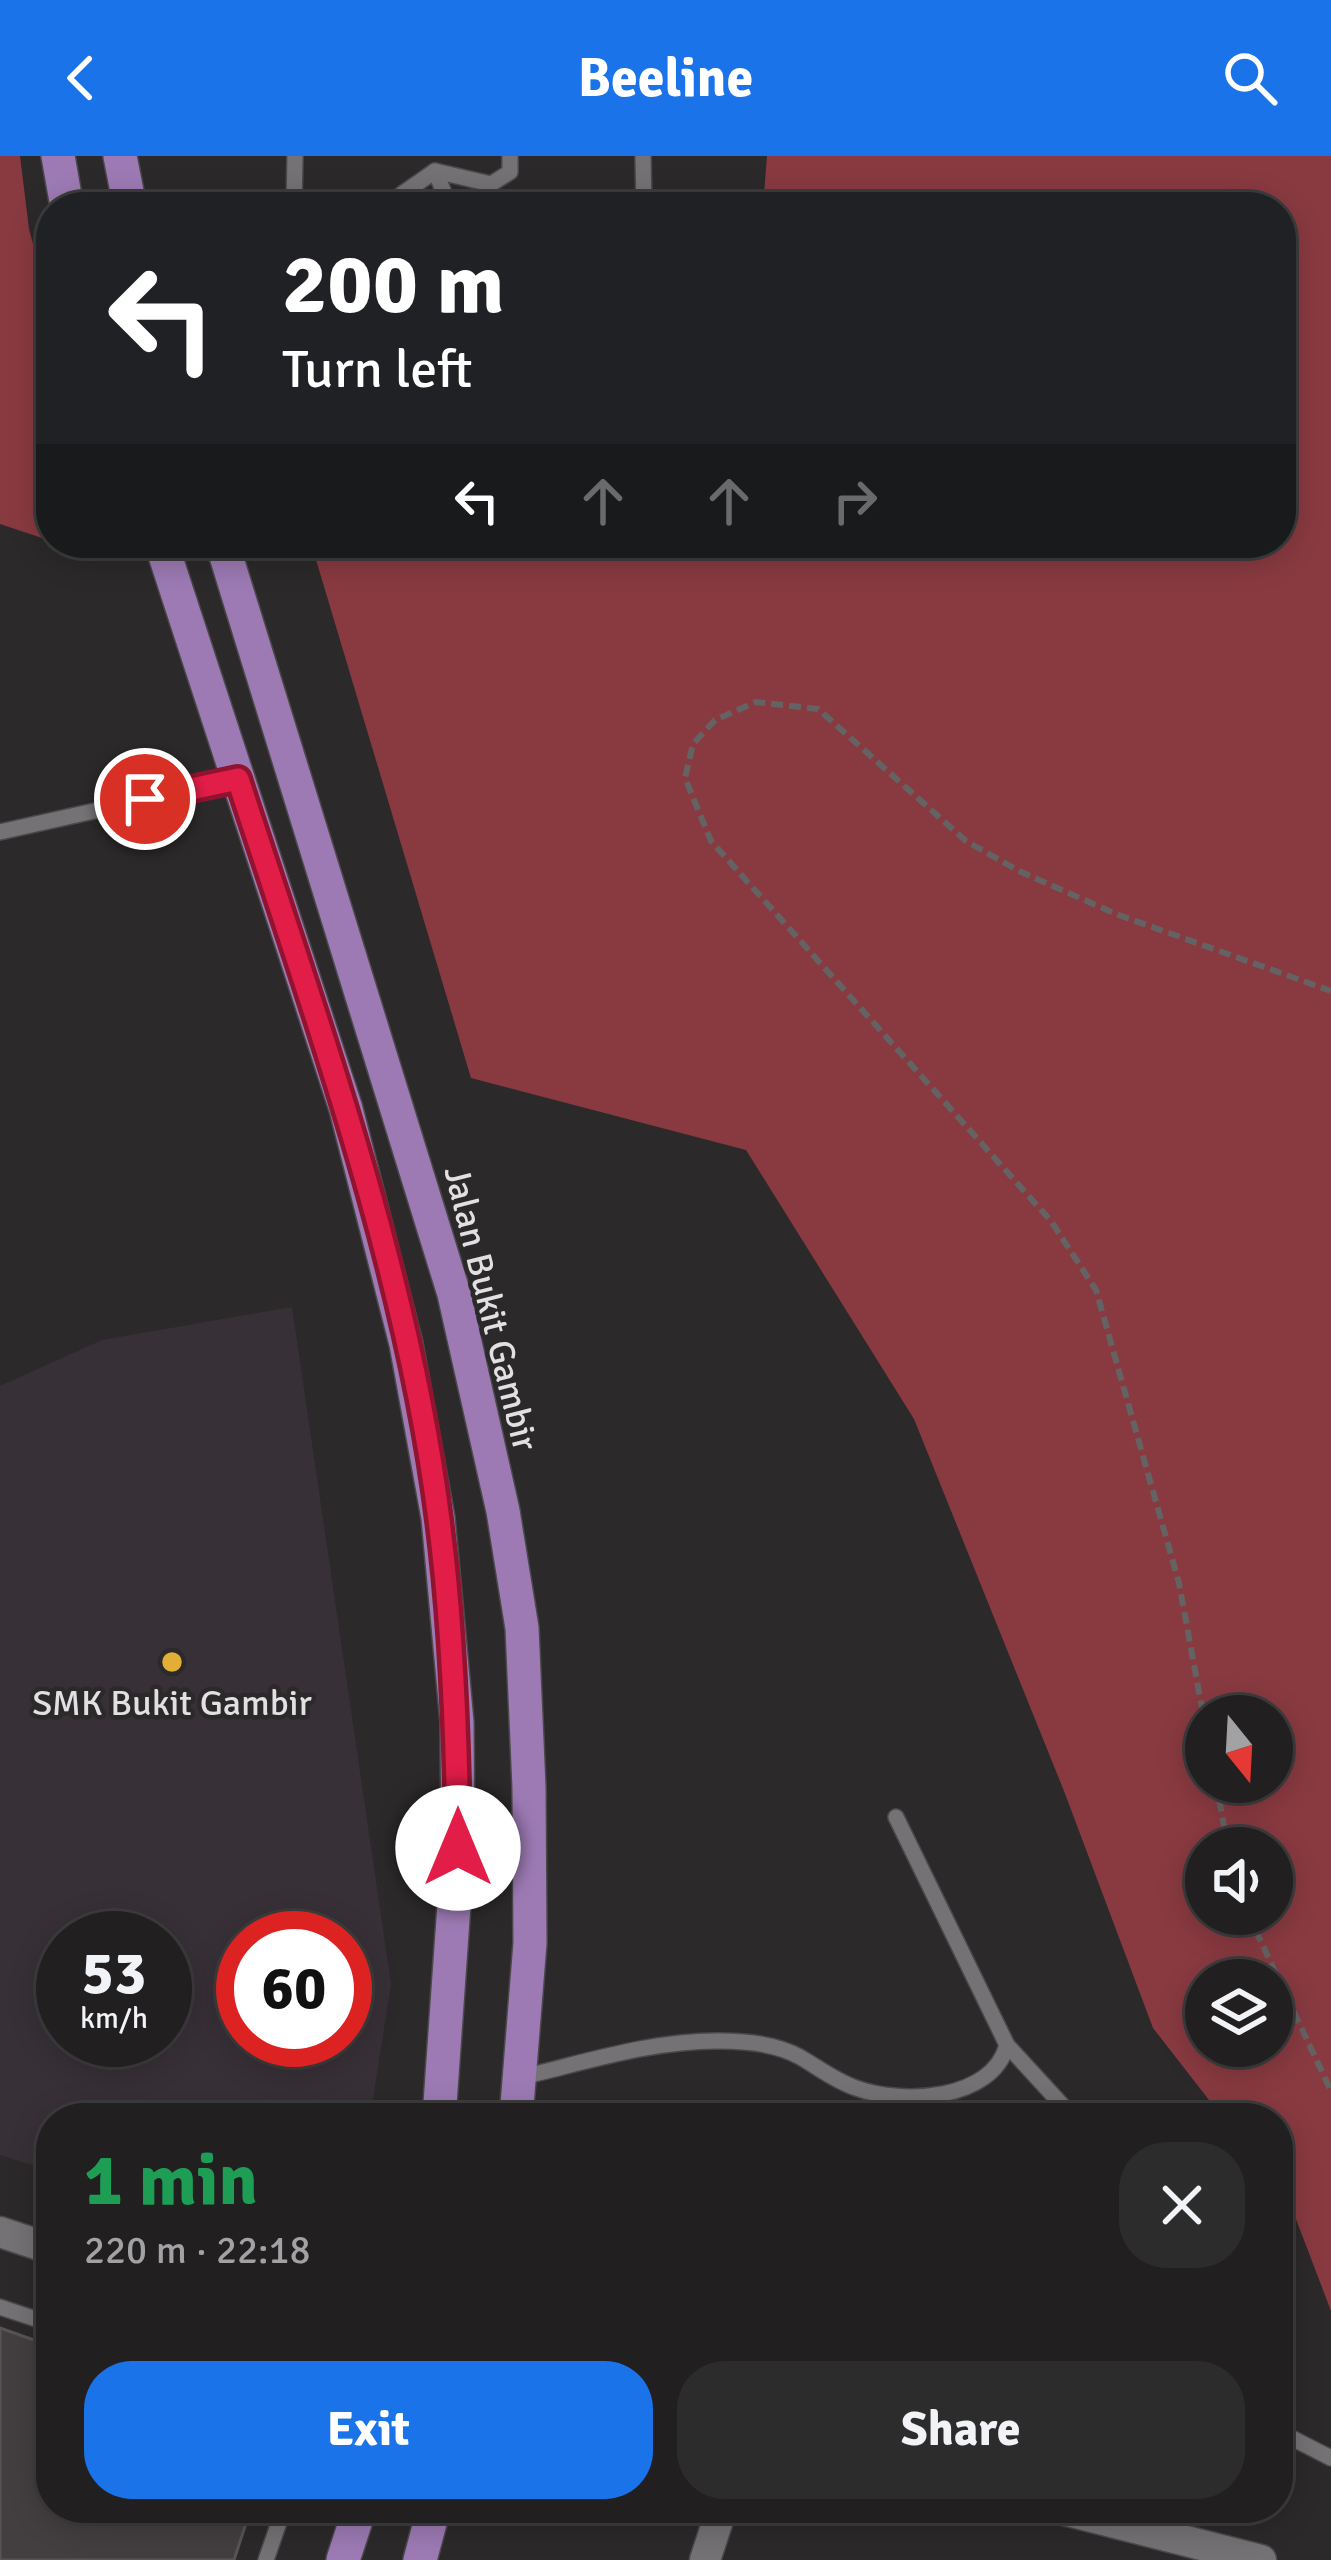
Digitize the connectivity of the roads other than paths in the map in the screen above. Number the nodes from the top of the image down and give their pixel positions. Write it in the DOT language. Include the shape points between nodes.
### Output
graph roads {
  1 [pos="58,156"];
  2 [pos="120,156"];
  3 [pos="295,156"];
  4 [pos="509,156"];
  5 [pos="643,156"];
  6 [pos="436,171"];
  7 [pos="64,192"];
  8 [pos="127,192"];
  9 [pos="294,192"];
  10 [pos="405,192"];
  11 [pos="444,192"];
  12 [pos="644,192"];
  13 [pos="166,558"];
  14 [pos="227,558"];
  15 [pos="238,779"];
  16 [pos="0,832"];
  17 [pos="896,1817"];
  18 [pos="1006,2045"];
  19 [pos="522,2077"];
  20 [pos="440,2103"];
  21 [pos="518,2103"];
  22 [pos="1060,2103"];
  23 [pos="0,2232"];
  24 [pos="36,2243"];
  25 [pos="0,2307"];
  26 [pos="36,2319"];
  27 [pos="1293,2439"];
  28 [pos="1331,2458"];
  29 [pos="279,2523"];
  30 [pos="355,2523"];
  31 [pos="717,2523"];
  32 [pos="1115,2523"];
  33 [pos="266,2560"];
  34 [pos="344,2560"];
  35 [pos="705,2560"];
  36 [pos="1261,2560"];
  1 -- 7 [label="main road"];
  2 -- 8 [label="main road"];
  3 -- 9 [label="lane"];
  4 -- 6 [label="lane" via="509,172 490,184"];
  5 -- 12 [label="lane"];
  6 -- 10 [label="lane"];
  6 -- 11 [label="lane"];
  13 -- 15 [label="main road"];
  14 -- 19 [label="main road, Jalan Bukit Gambir" via="454,1294 503,1511 522,1628 529,1787"];
  15 -- 16 [label="lane"];
  15 -- 20 [label="main road" via="346,1109 406,1344 439,1518 458,1827"];
  17 -- 18 [label="lane"];
  18 -- 19 [label="lane" via="1002,2065 981,2080 902,2096 858,2090 770,2045 718,2041"];
  18 -- 22 [label="lane"];
  19 -- 21 [label="main road, Jalan Bukit Gambir"];
  23 -- 24 [label="street"];
  25 -- 26 [label="lane"];
  27 -- 28 [label="lane"];
  29 -- 33 [label="lane"];
  30 -- 34 [label="main road"];
  31 -- 35 [label="street"];
  32 -- 36 [label="street"];
}
